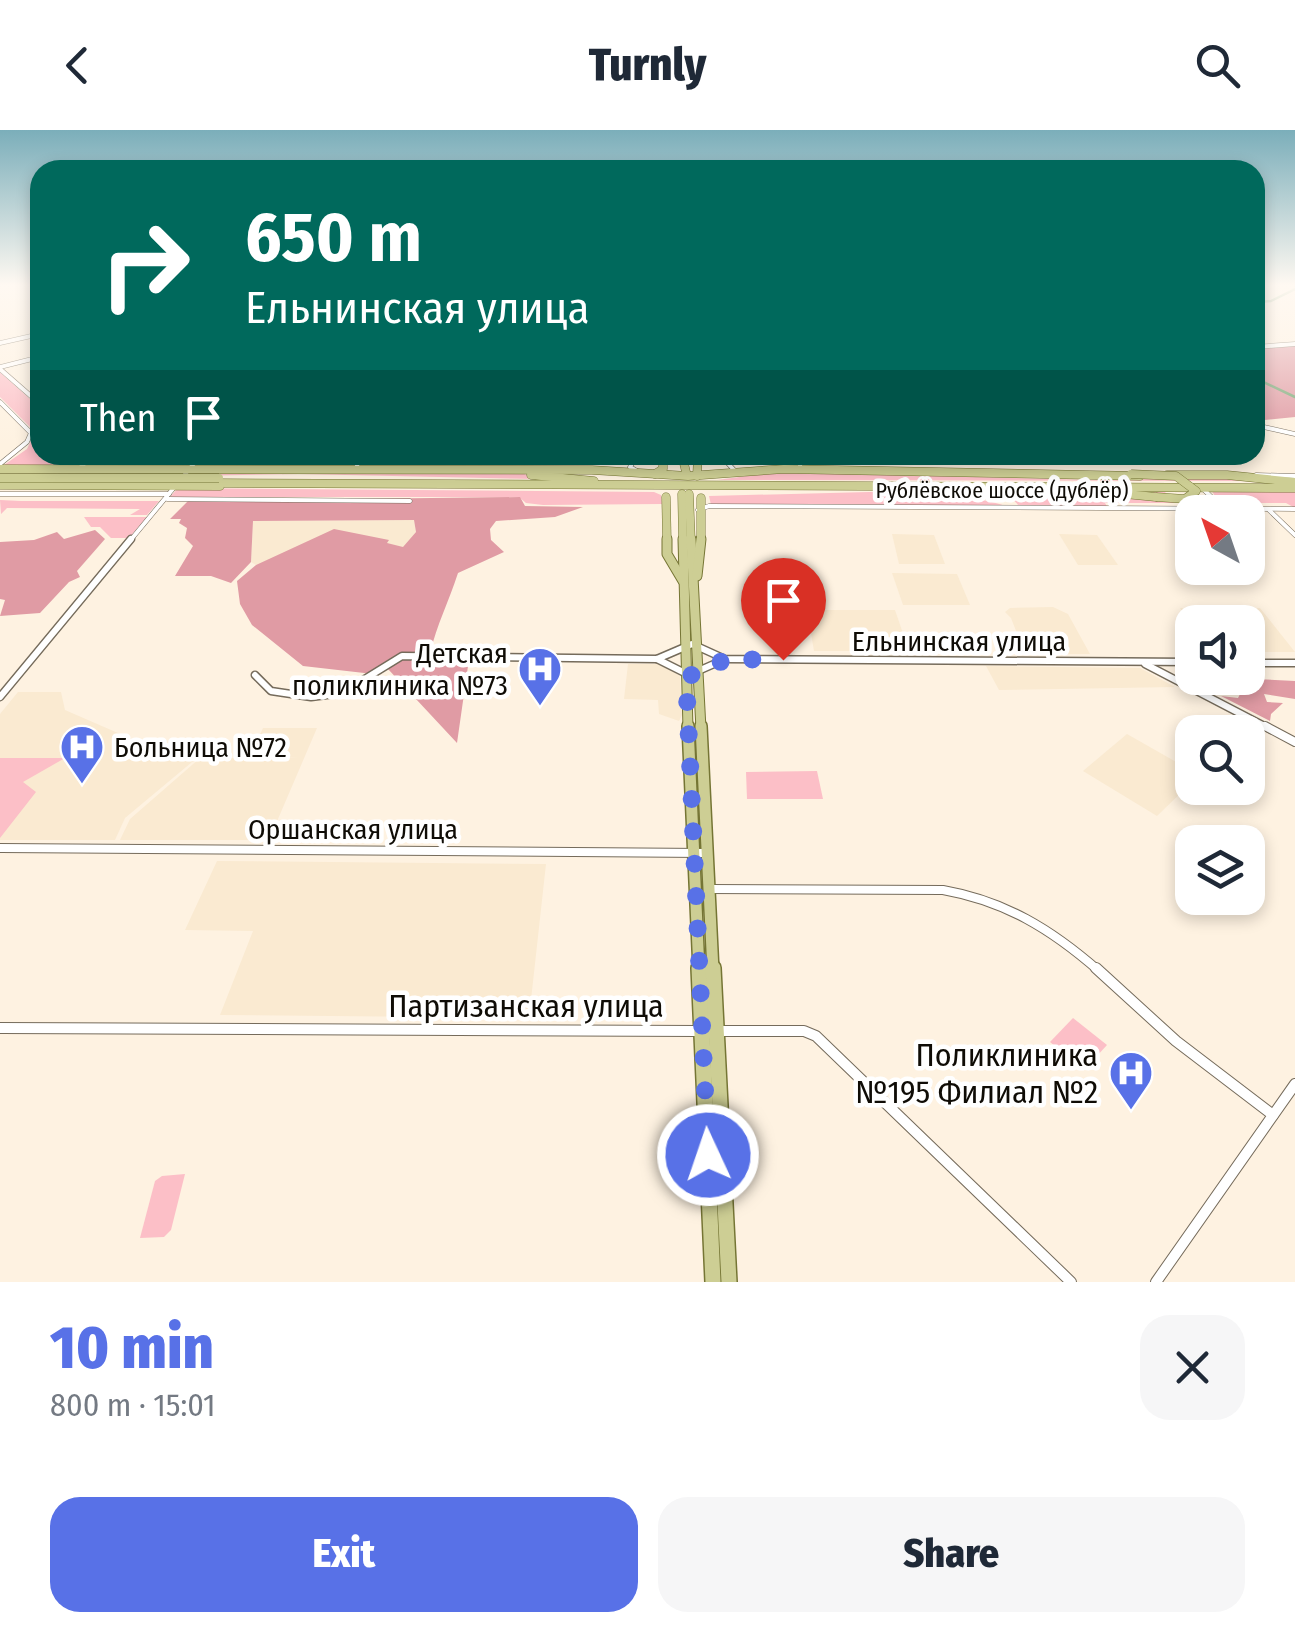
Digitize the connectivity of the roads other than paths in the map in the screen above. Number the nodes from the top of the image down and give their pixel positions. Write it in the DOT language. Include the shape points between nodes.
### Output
graph roads {
  1 [pos="25,338"];
  2 [pos="0,344"];
  3 [pos="1295,344"];
  4 [pos="1265,347"];
  5 [pos="30,360"];
  6 [pos="0,368"];
  7 [pos="30,395"];
  8 [pos="0,402"];
  9 [pos="1265,427"];
  10 [pos="30,431"];
  11 [pos="30,434"];
  12 [pos="1295,434"];
  13 [pos="83,465"];
  14 [pos="192,465"];
  15 [pos="360,465"];
  16 [pos="624,465"];
  17 [pos="632,465"];
  18 [pos="659,465"];
  19 [pos="662,465"];
  20 [pos="681,465"];
  21 [pos="698,465"];
  22 [pos="729,465"];
  23 [pos="800,465"];
  24 [pos="0,467"];
  25 [pos="801,469"];
  26 [pos="78,470"];
  27 [pos="188,470"];
  28 [pos="528,470"];
  29 [pos="615,471"];
  30 [pos="698,471"];
  31 [pos="683,472"];
  32 [pos="736,472"];
  33 [pos="926,473"];
  34 [pos="357,475"];
  35 [pos="650,475"];
  36 [pos="218,480"];
  37 [pos="0,482"];
  38 [pos="597,482"];
  39 [pos="1295,482"];
  40 [pos="192,485"];
  41 [pos="176,486"];
  42 [pos="459,486"];
  43 [pos="850,487"];
  44 [pos="1059,488"];
  45 [pos="1202,488"];
  46 [pos="486,490"];
  47 [pos="650,490"];
  48 [pos="714,490"];
  49 [pos="0,494"];
  50 [pos="686,494"];
  51 [pos="1209,495"];
  52 [pos="666,497"];
  53 [pos="165,498"];
  54 [pos="410,501"];
  55 [pos="702,504"];
  56 [pos="1175,509"];
  57 [pos="1268,509"];
  58 [pos="1295,509"];
  59 [pos="1295,535"];
  60 [pos="689,588"];
  61 [pos="691,647"];
  62 [pos="657,659"];
  63 [pos="726,659"];
  64 [pos="1140,662"];
  65 [pos="1175,662"];
  66 [pos="1265,662"];
  67 [pos="1295,662"];
  68 [pos="674,669"];
  69 [pos="696,673"];
  70 [pos="255,675"];
  71 [pos="0,696"];
  72 [pos="1295,742"];
  73 [pos="0,848"];
  74 [pos="700,853"];
  75 [pos="708,888"];
  76 [pos="0,1028"];
  77 [pos="708,1031"];
  78 [pos="1295,1084"];
  79 [pos="1274,1115"];
  80 [pos="713,1282"];
  81 [pos="729,1282"];
  82 [pos="1071,1282"];
  83 [pos="1156,1282"];
  1 -- 2 [label="street"];
  3 -- 4 [label="street"];
  5 -- 6 [label="street"];
  6 -- 7 [label="street"];
  8 -- 10 [label="street"];
  9 -- 12 [label="street"];
  11 -- 24 [label="street"];
  13 -- 26 [label="street"];
  14 -- 27 [label="street"];
  15 -- 34 [label="street"];
  16 -- 29 [label="street"];
  17 -- 18 [label="street" via="650,472"];
  19 -- 35 [label="main road"];
  20 -- 31 [label="main road"];
  21 -- 30 [label="main road"];
  22 -- 32 [label="street"];
  23 -- 25 [label="street"];
  24 -- 26 [label="main road, Рублёвское шоссе (дублёр)"];
  25 -- 32 [label="main road, Рублёвское шоссе (дублёр)"];
  25 -- 33 [label="main road, Рублёвское шоссе (дублёр)"];
  26 -- 27 [label="main road, Рублёвское шоссе (дублёр)"];
  27 -- 34 [label="main road, Рублёвское шоссе (дублёр)"];
  27 -- 41 [label="street"];
  28 -- 29 [label="main road, Рублёвское шоссе (дублёр)"];
  28 -- 34 [label="main road, Рублёвское шоссе (дублёр)"];
  28 -- 38 [label="main road" via="538,477"];
  29 -- 35 [label="main road, Рублёвское шоссе (дублёр)"];
  30 -- 32 [label="main road, Рублёвское шоссе (дублёр)"];
  30 -- 35 [label="main road, Рублёвское шоссе (дублёр)"];
  33 -- 39 [label="main road, Рублёвское шоссе (дублёр)" via="1227,475"];
  33 -- 44 [label="main road, bridge" via="1162,473 1196,489 1185,499"];
  34 -- 36 [label="main road"];
  34 -- 38 [label="main road"];
  34 -- 40 [label="main road" via="202,474 189,480"];
  36 -- 37 [label="main road, bridge"];
  36 -- 42 [label="main road"];
  37 -- 41 [label="main road, Рублёвское шоссе (дублёр)"];
  38 -- 39 [label="main road"];
  39 -- 45 [label="main road"];
  40 -- 41 [label="main road, Рублёвское шоссе (дублёр)"];
  40 -- 46 [label="main road, Рублёвское шоссе (дублёр)"];
  41 -- 53 [label="street"];
  42 -- 43 [label="main road"];
  42 -- 46 [label="main road"];
  43 -- 44 [label="main road"];
  43 -- 48 [label="main road, Рублёвское шоссе (дублёр)"];
  44 -- 45 [label="main road"];
  45 -- 51 [label="street"];
  46 -- 47 [label="main road, Рублёвское шоссе (дублёр)"];
  47 -- 48 [label="main road, Рублёвское шоссе (дублёр)"];
  47 -- 52 [label="main road"];
  48 -- 55 [label="main road"];
  49 -- 53 [label="street"];
  50 -- 60 [label="main road"];
  52 -- 55 [label="main road" via="693,492"];
  52 -- 60 [label="main road" via="668,558"];
  53 -- 54 [label="street"];
  53 -- 71 [label="street"];
  55 -- 56 [label="street, Рублёвское шоссе (дублёр)"];
  55 -- 60 [label="main road" via="701,561"];
  57 -- 58 [label="street, Рублёвское шоссе (дублёр)"];
  57 -- 59 [label="street"];
  60 -- 61 [label="main road"];
  61 -- 62 [label="street"];
  61 -- 63 [label="street"];
  61 -- 68 [label="street" via="668,660"];
  61 -- 69 [label="main road"];
  62 -- 68 [label="street"];
  62 -- 70 [label="street" via="402,656 338,694 302,697 271,691"];
  63 -- 64 [label="street, Ельнинская улица"];
  63 -- 69 [label="street"];
  64 -- 65 [label="street, Ельнинская улица"];
  64 -- 72 [label="street"];
  66 -- 67 [label="street"];
  68 -- 69 [label="street"];
  69 -- 74 [label="main road"];
  73 -- 74 [label="street, Оршанская улица"];
  74 -- 75 [label="main road"];
  74 -- 77 [label="main road"];
  75 -- 77 [label="main road"];
  75 -- 79 [label="street" via="943,890 1000,902 1094,966 1177,1042"];
  76 -- 77 [label="street, Партизанская улица"];
  77 -- 80 [label="main road"];
  77 -- 81 [label="main road"];
  77 -- 82 [label="street, Партизанская улица" via="816,1036"];
  78 -- 79 [label="street"];
  79 -- 83 [label="street"];
}
